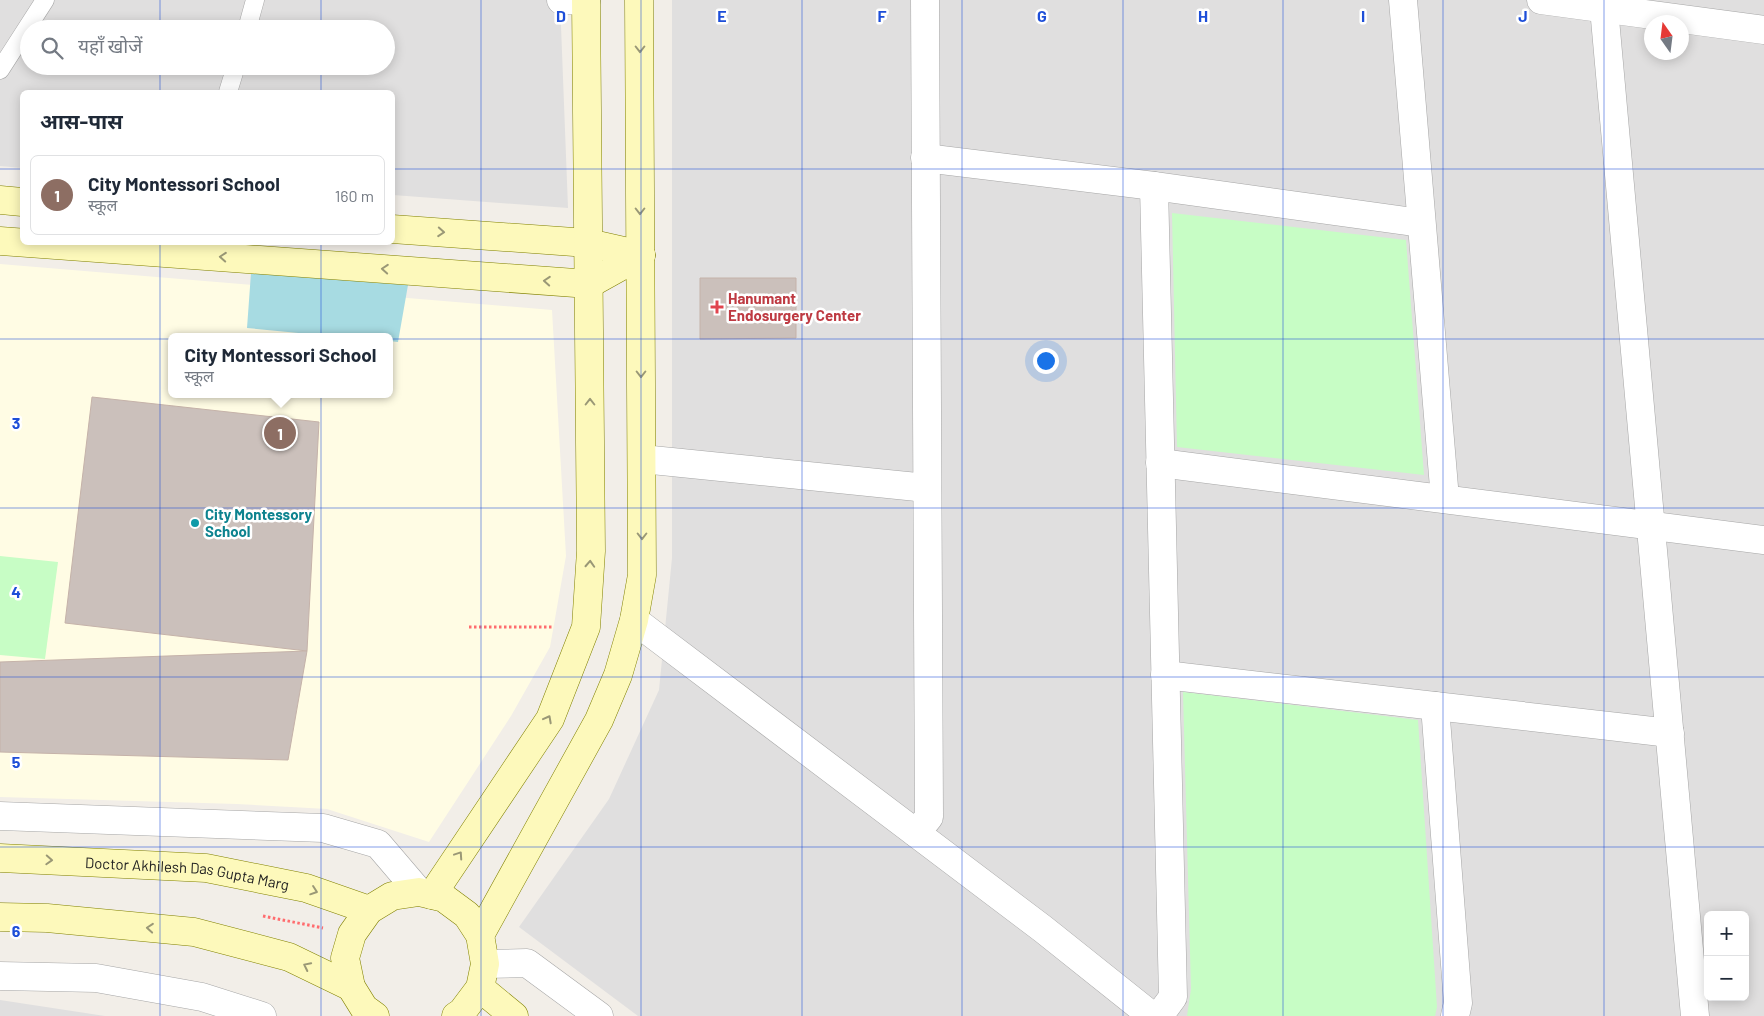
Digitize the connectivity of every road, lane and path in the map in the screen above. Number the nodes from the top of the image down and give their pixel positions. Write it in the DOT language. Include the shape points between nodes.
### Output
graph roads {
  1 [pos="45,0"];
  2 [pos="255,0"];
  3 [pos="578,0"];
  4 [pos="639,0"];
  5 [pos="925,0"];
  6 [pos="1403,0"];
  7 [pos="1541,0"];
  8 [pos="1604,8"];
  9 [pos="32,20"];
  10 [pos="249,20"];
  11 [pos="1764,30"];
  12 [pos="20,39"];
  13 [pos="0,70"];
  14 [pos="233,75"];
  15 [pos="229,90"];
  16 [pos="925,158"];
  17 [pos="1154,186"];
  18 [pos="0,200"];
  19 [pos="20,202"];
  20 [pos="1422,223"];
  21 [pos="395,228"];
  22 [pos="0,241"];
  23 [pos="20,242"];
  24 [pos="588,243"];
  25 [pos="55,245"];
  26 [pos="641,255"];
  27 [pos="589,284"];
  28 [pos="642,459"];
  29 [pos="1160,463"];
  30 [pos="927,488"];
  31 [pos="1445,499"];
  32 [pos="1651,526"];
  33 [pos="1764,540"];
  34 [pos="634,620"];
  35 [pos="469,627"];
  36 [pos="586,627"];
  37 [pos="1165,676"];
  38 [pos="1435,706"];
  39 [pos="1670,734"];
  40 [pos="0,816"];
  41 [pos="916,833"];
  42 [pos="0,858"];
  43 [pos="425,894"];
  44 [pos="368,910"];
  45 [pos="0,917"];
  46 [pos="480,935"];
  47 [pos="0,976"];
  48 [pos="482,976"];
  49 [pos="351,988"];
  50 [pos="262,1016"];
  51 [pos="375,1016"];
  52 [pos="456,1016"];
  53 [pos="514,1016"];
  54 [pos="599,1016"];
  55 [pos="1152,1016"];
  56 [pos="1160,1016"];
  57 [pos="1455,1016"];
  58 [pos="1696,1016"];
  1 -- 9 [label="lane"];
  2 -- 10 [label="lane"];
  3 -- 24 [label="street"];
  4 -- 26 [label="street, one-way"];
  5 -- 16 [label="street"];
  6 -- 20 [label="street"];
  7 -- 8 [label="street"];
  8 -- 11 [label="street"];
  8 -- 32 [label="street"];
  12 -- 13 [label="lane"];
  14 -- 15 [label="lane"];
  16 -- 17 [label="street"];
  16 -- 30 [label="street"];
  17 -- 20 [label="street"];
  17 -- 29 [label="street"];
  18 -- 19 [label="street"];
  20 -- 31 [label="street"];
  21 -- 24 [label="street, one-way"];
  23 -- 22 [label="street, one-way"];
  24 -- 26 [label="street"];
  24 -- 27 [label="street"];
  27 -- 25 [label="street, one-way"];
  26 -- 27 [label="street"];
  26 -- 28 [label="street, one-way"];
  36 -- 27 [label="street, one-way" via="591,551"];
  28 -- 30 [label="street"];
  28 -- 34 [label="street, one-way" via="642,575"];
  29 -- 31 [label="street"];
  29 -- 37 [label="street"];
  30 -- 41 [label="street" via="929,817"];
  31 -- 32 [label="street"];
  32 -- 33 [label="street"];
  32 -- 39 [label="street"];
  34 -- 41 [label="street"];
  34 -- 46 [label="street" via="618,675 599,720"];
  35 -- 36 [label="path"];
  43 -- 36 [label="street, one-way" via="550,719"];
  37 -- 38 [label="street"];
  37 -- 56 [label="street" via="1173,997"];
  38 -- 39 [label="street"];
  38 -- 57 [label="street" via="1458,1003"];
  39 -- 58 [label="street"];
  40 -- 43 [label="street" via="323,828 378,844"];
  41 -- 55 [label="street"];
  42 -- 44 [label="street, Doctor Akhilesh Das Gupta Marg, one-way" via="206,868 306,888"];
  43 -- 44 [label="street" via="392,896"];
  43 -- 46 [label="street" via="444,898 467,915"];
  44 -- 49 [label="street" via="352,934 346,958"];
  49 -- 45 [label="street, one-way" via="289,957 194,932 47,918"];
  46 -- 48 [label="street"];
  47 -- 50 [label="street" via="96,978 202,997"];
  48 -- 52 [label="street" via="462,1012"];
  48 -- 53 [label="street"];
  48 -- 54 [label="street" via="527,962"];
  49 -- 51 [label="street" via="364,1008"];
}
